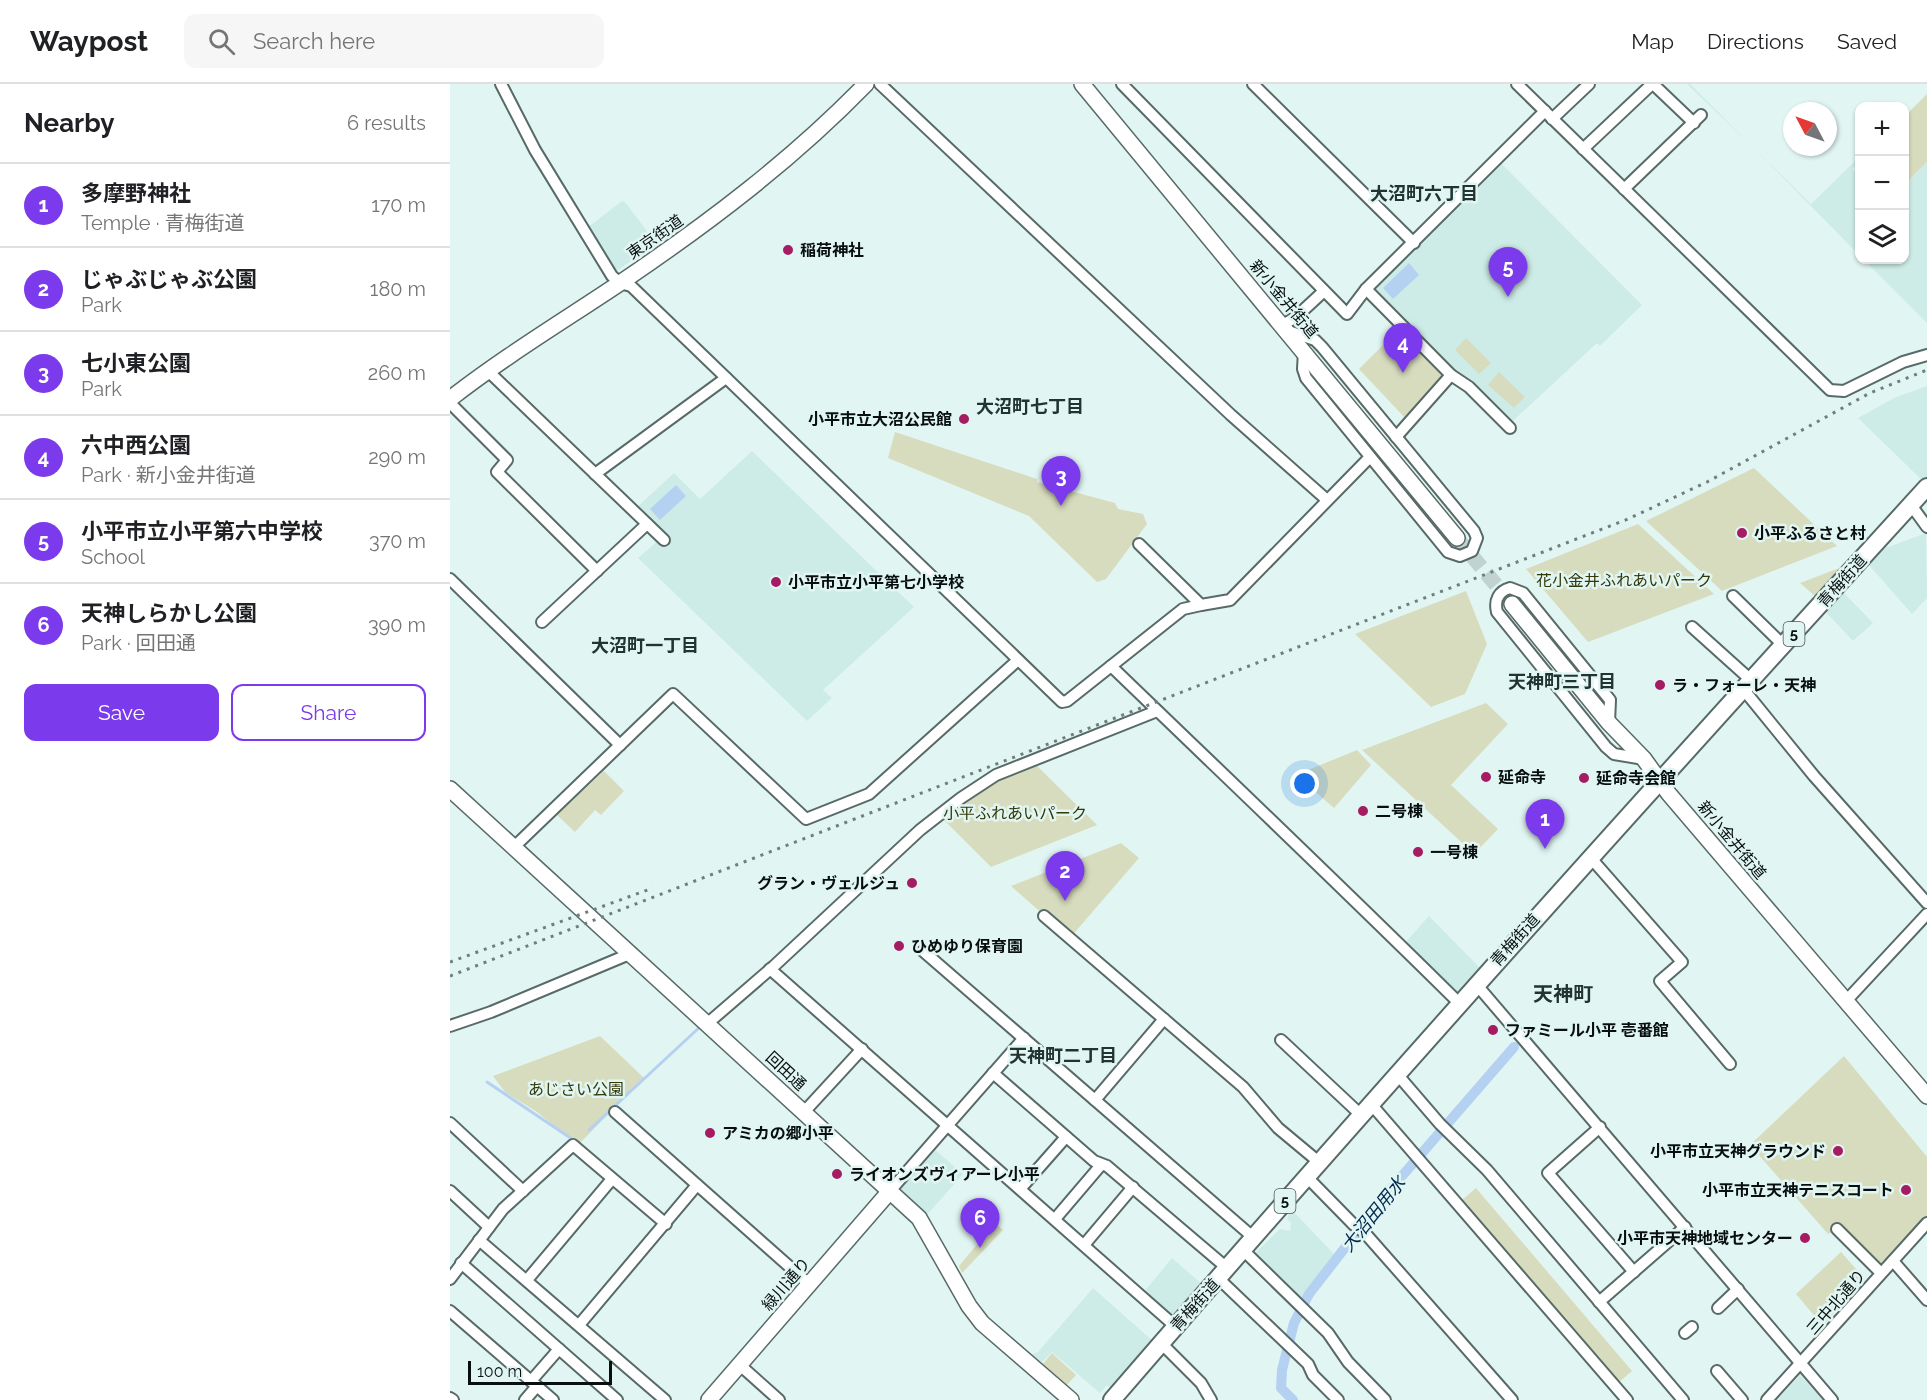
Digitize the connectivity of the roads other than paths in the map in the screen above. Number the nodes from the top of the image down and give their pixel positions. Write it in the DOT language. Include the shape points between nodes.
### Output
graph roads {
  1 [pos="501,84"];
  2 [pos="866,84"];
  3 [pos="880,84"];
  4 [pos="1082,84"];
  5 [pos="1122,84"];
  6 [pos="1253,84"];
  7 [pos="1516,84"];
  8 [pos="1589,84"];
  9 [pos="1652,84"];
  10 [pos="1548,115"];
  11 [pos="1583,149"];
  12 [pos="1624,189"];
  13 [pos="1414,243"];
  14 [pos="620,283"];
  15 [pos="1366,289"];
  16 [pos="1324,291"];
  17 [pos="1286,328"];
  18 [pos="1304,351"];
  19 [pos="1927,355"];
  20 [pos="488,371"];
  21 [pos="1451,375"];
  22 [pos="726,378"];
  23 [pos="450,401"];
  24 [pos="1510,428"];
  25 [pos="1396,437"];
  26 [pos="1370,457"];
  27 [pos="595,474"];
  28 [pos="1927,487"];
  29 [pos="1327,501"];
  30 [pos="1911,505"];
  31 [pos="647,524"];
  32 [pos="1927,527"];
  33 [pos="1457,538"];
  34 [pos="664,540"];
  35 [pos="1139,544"];
  36 [pos="597,571"];
  37 [pos="450,579"];
  38 [pos="1733,596"];
  39 [pos="1512,604"];
  40 [pos="1201,605"];
  41 [pos="542,622"];
  42 [pos="1692,627"];
  43 [pos="1784,645"];
  44 [pos="1018,660"];
  45 [pos="1111,666"];
  46 [pos="1748,686"];
  47 [pos="1157,711"];
  48 [pos="1610,723"];
  49 [pos="620,745"];
  50 [pos="1644,759"];
  51 [pos="1659,779"];
  52 [pos="450,789"];
  53 [pos="513,848"];
  54 [pos="1590,857"];
  55 [pos="1927,903"];
  56 [pos="1927,914"];
  57 [pos="1044,916"];
  58 [pos="923,951"];
  59 [pos="632,953"];
  60 [pos="770,969"];
  61 [pos="1476,984"];
  62 [pos="1846,1001"];
  63 [pos="1459,1003"];
  64 [pos="1164,1018"];
  65 [pos="708,1023"];
  66 [pos="450,1026"];
  67 [pos="1024,1038"];
  68 [pos="1281,1041"];
  69 [pos="862,1049"];
  70 [pos="1730,1064"];
  71 [pos="993,1073"];
  72 [pos="1397,1074"];
  73 [pos="1927,1096"];
  74 [pos="1095,1100"];
  75 [pos="1366,1110"];
  76 [pos="615,1112"];
  77 [pos="804,1112"];
  78 [pos="450,1123"];
  79 [pos="948,1125"];
  80 [pos="1600,1127"];
  81 [pos="1066,1137"];
  82 [pos="1320,1163"];
  83 [pos="1101,1165"];
  84 [pos="1307,1177"];
  85 [pos="612,1179"];
  86 [pos="697,1185"];
  87 [pos="1133,1187"];
  88 [pos="1021,1188"];
  89 [pos="450,1191"];
  90 [pos="522,1191"];
  91 [pos="890,1191"];
  92 [pos="1054,1218"];
  93 [pos="1927,1223"];
  94 [pos="666,1224"];
  95 [pos="489,1227"];
  96 [pos="1685,1227"];
  97 [pos="1837,1229"];
  98 [pos="479,1240"];
  99 [pos="1248,1244"];
  100 [pos="1084,1245"];
  101 [pos="1893,1261"];
  102 [pos="461,1263"];
  103 [pos="1634,1272"];
  104 [pos="1223,1273"];
  105 [pos="1881,1274"];
  106 [pos="450,1279"];
  107 [pos="527,1280"];
  108 [pos="809,1284"];
  109 [pos="1738,1289"];
  110 [pos="1927,1299"];
  111 [pos="1599,1302"];
  112 [pos="1718,1308"];
  113 [pos="450,1311"];
  114 [pos="579,1325"];
  115 [pos="1175,1326"];
  116 [pos="1161,1343"];
  117 [pos="559,1349"];
  118 [pos="1801,1364"];
  119 [pos="741,1366"];
  120 [pos="1717,1371"];
  121 [pos="534,1383"];
  122 [pos="525,1400"];
  123 [pos="553,1400"];
  124 [pos="617,1400"];
  125 [pos="665,1400"];
  126 [pos="709,1400"];
  127 [pos="779,1400"];
  128 [pos="1071,1400"];
  129 [pos="1112,1400"];
  130 [pos="1211,1400"];
  131 [pos="1338,1400"];
  132 [pos="1385,1400"];
  133 [pos="1512,1400"];
  134 [pos="1627,1400"];
  135 [pos="1683,1400"];
  136 [pos="1742,1400"];
  137 [pos="1767,1400"];
  138 [pos="1832,1400"];
  1 -- 14 [label="street" via="552,178"];
  2 -- 14 [label="main road, 東京街道" via="772,173"];
  3 -- 29 [label="street"];
  4 -- 17 [label="main road, 新小金井街道"];
  5 -- 16 [label="street"];
  6 -- 13 [label="street"];
  7 -- 10 [label="street"];
  8 -- 10 [label="street"];
  9 -- 11 [label="street"];
  9 -- 12 [label="street" via="1697,119"];
  10 -- 11 [label="street"];
  10 -- 13 [label="street"];
  11 -- 12 [label="street"];
  12 -- 19 [label="street" via="1830,390 1844,391 1903,362"];
  13 -- 15 [label="street"];
  14 -- 20 [label="main road, 東京街道"];
  14 -- 22 [label="street" via="630,286"];
  15 -- 16 [label="street" via="1347,314"];
  15 -- 21 [label="street"];
  16 -- 17 [label="street"];
  17 -- 18 [label="main road, 新小金井街道"];
  17 -- 25 [label="street" via="1315,340"];
  18 -- 26 [label="street" via="1306,378"];
  18 -- 33 [label="main road, 新小金井街道"];
  20 -- 23 [label="main road, 東京街道"];
  20 -- 27 [label="street"];
  21 -- 24 [label="street" via="1469,387"];
  21 -- 25 [label="street"];
  22 -- 27 [label="street"];
  22 -- 44 [label="street"];
  23 -- 36 [label="street" via="507,460 497,472"];
  25 -- 26 [label="street" via="1474,531 1477,538 1470,552 1460,556 1448,552"];
  26 -- 29 [label="street"];
  27 -- 31 [label="street"];
  28 -- 30 [label="main road, 青梅街道 / 5"];
  29 -- 40 [label="street" via="1230,600"];
  30 -- 32 [label="street"];
  30 -- 43 [label="main road, 青梅街道 / 5"];
  31 -- 34 [label="street"];
  31 -- 36 [label="street"];
  35 -- 40 [label="street"];
  36 -- 41 [label="street"];
  37 -- 49 [label="street"];
  38 -- 43 [label="street"];
  39 -- 48 [label="main road, 新小金井街道"];
  40 -- 45 [label="street" via="1183,609"];
  42 -- 46 [label="street"];
  43 -- 46 [label="main road, 青梅街道 / 5"];
  44 -- 45 [label="street" via="1062,702"];
  44 -- 49 [label="street" via="869,794 806,819 673,694"];
  45 -- 47 [label="street"];
  46 -- 51 [label="main road, 青梅街道 / 5"];
  46 -- 55 [label="street" via="1814,776"];
  47 -- 60 [label="street" via="996,775 961,798 920,830"];
  47 -- 63 [label="street"];
  48 -- 50 [label="main road, 新小金井街道"];
  48 -- 50 [label="street" via="1610,700 1523,593 1510,588 1502,592 1496,601 1497,612 1606,747 1614,753"];
  49 -- 53 [label="street"];
  50 -- 51 [label="main road, 新小金井街道"];
  51 -- 54 [label="main road, 青梅街道 / 5"];
  51 -- 62 [label="main road, 新小金井街道"];
  52 -- 53 [label="main road, 回田通"];
  53 -- 59 [label="main road, 回田通"];
  54 -- 61 [label="main road, 青梅街道 / 5"];
  54 -- 70 [label="street" via="1682,962 1660,981"];
  56 -- 62 [label="street"];
  57 -- 64 [label="street"];
  58 -- 67 [label="street"];
  59 -- 65 [label="main road, 回田通"];
  59 -- 66 [label="street"];
  60 -- 65 [label="street"];
  60 -- 69 [label="street"];
  61 -- 63 [label="main road, 青梅街道 / 5"];
  61 -- 80 [label="street"];
  62 -- 73 [label="main road, 新小金井街道"];
  63 -- 72 [label="main road, 青梅街道 / 5"];
  64 -- 74 [label="street"];
  64 -- 82 [label="street" via="1243,1087 1278,1128"];
  65 -- 77 [label="main road, 回田通"];
  67 -- 71 [label="street"];
  67 -- 74 [label="street"];
  68 -- 75 [label="street"];
  69 -- 77 [label="street"];
  69 -- 79 [label="street"];
  71 -- 79 [label="street"];
  71 -- 81 [label="street"];
  72 -- 75 [label="main road, 青梅街道 / 5"];
  72 -- 111 [label="street" via="1487,1170"];
  74 -- 99 [label="street"];
  75 -- 82 [label="main road, 青梅街道 / 5"];
  75 -- 134 [label="street" via="1419,1158"];
  76 -- 86 [label="street"];
  77 -- 91 [label="main road, 回田通"];
  78 -- 90 [label="street"];
  79 -- 88 [label="street"];
  79 -- 91 [label="street"];
  80 -- 96 [label="street"];
  80 -- 103 [label="street" via="1548,1173"];
  81 -- 83 [label="street"];
  81 -- 88 [label="street"];
  82 -- 84 [label="main road, 青梅街道 / 5"];
  83 -- 87 [label="street"];
  83 -- 92 [label="street"];
  84 -- 99 [label="main road, 青梅街道 / 5"];
  84 -- 133 [label="street" via="1364,1232"];
  85 -- 90 [label="street" via="573,1145"];
  85 -- 94 [label="street"];
  85 -- 107 [label="street"];
  86 -- 94 [label="street"];
  86 -- 108 [label="street"];
  87 -- 100 [label="street"];
  87 -- 104 [label="street"];
  88 -- 92 [label="street"];
  89 -- 95 [label="street"];
  90 -- 95 [label="street"];
  91 -- 108 [label="main road, 緑川通り"];
  91 -- 128 [label="main road, 回田通" via="919,1218 982,1323"];
  92 -- 100 [label="street"];
  93 -- 101 [label="street, 三中北通り"];
  94 -- 114 [label="street"];
  95 -- 98 [label="street"];
  96 -- 103 [label="street"];
  96 -- 109 [label="street"];
  97 -- 105 [label="street"];
  98 -- 102 [label="street"];
  98 -- 107 [label="street"];
  99 -- 104 [label="main road, 青梅街道 / 5"];
  99 -- 132 [label="street"];
  100 -- 115 [label="street"];
  101 -- 105 [label="street, 三中北通り"];
  101 -- 110 [label="street"];
  102 -- 106 [label="street"];
  102 -- 117 [label="street"];
  103 -- 111 [label="street"];
  104 -- 115 [label="main road, 青梅街道 / 5"];
  104 -- 131 [label="street"];
  105 -- 118 [label="street, 三中北通り"];
  107 -- 114 [label="street"];
  108 -- 119 [label="main road, 緑川通り"];
  109 -- 112 [label="street"];
  109 -- 118 [label="street"];
  111 -- 135 [label="street"];
  113 -- 121 [label="street"];
  114 -- 125 [label="street"];
  115 -- 116 [label="main road, 青梅街道 / 5"];
  116 -- 129 [label="main road, 青梅街道 / 5"];
  116 -- 130 [label="street" via="1201,1383"];
  117 -- 121 [label="street"];
  117 -- 124 [label="street"];
  118 -- 137 [label="street, 三中北通り"];
  118 -- 138 [label="street"];
  119 -- 126 [label="main road, 緑川通り"];
  119 -- 127 [label="street"];
  120 -- 136 [label="street"];
  121 -- 122 [label="street"];
  121 -- 123 [label="street"];
}
